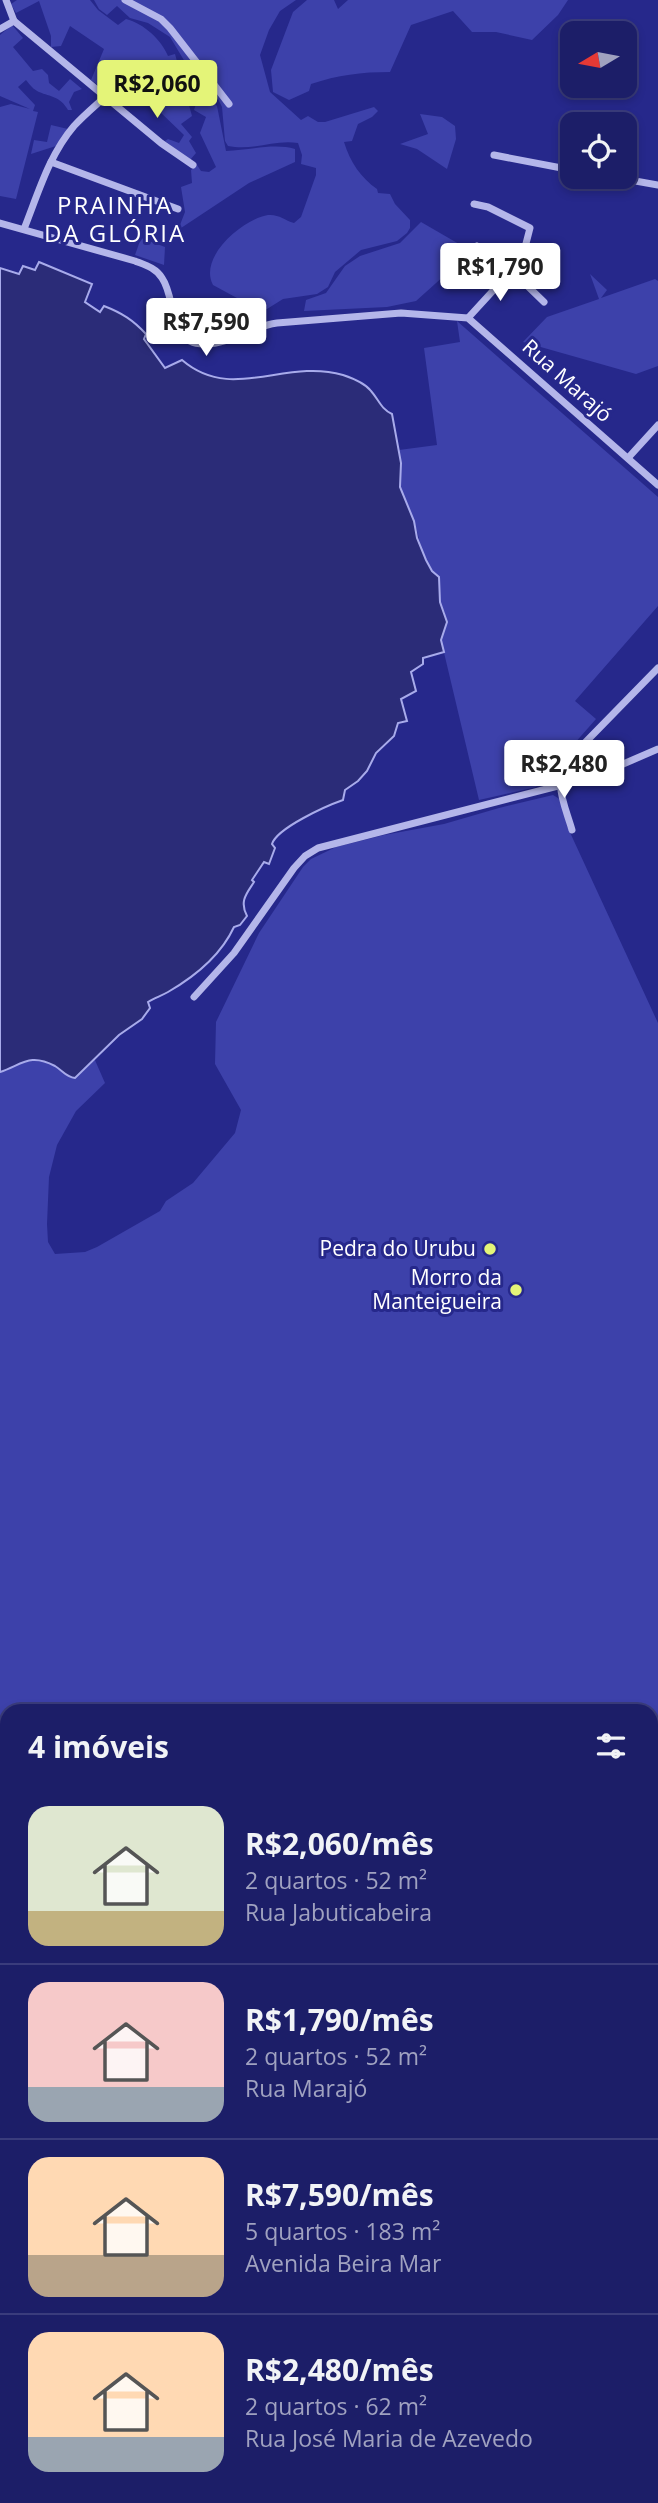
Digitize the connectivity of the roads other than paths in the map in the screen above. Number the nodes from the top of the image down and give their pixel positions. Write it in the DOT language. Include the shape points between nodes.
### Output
graph roads {
  1 [pos="6,0"];
  2 [pos="125,0"];
  3 [pos="14,20"];
  4 [pos="0,29"];
  5 [pos="106,96"];
  6 [pos="229,104"];
  7 [pos="494,155"];
  8 [pos="51,162"];
  9 [pos="193,165"];
  10 [pos="560,168"];
  11 [pos="637,181"];
  12 [pos="658,185"];
  13 [pos="474,204"];
  14 [pos="177,209"];
  15 [pos="0,223"];
  16 [pos="24,229"];
  17 [pos="477,246"];
  18 [pos="511,270"];
  19 [pos="544,302"];
  20 [pos="468,318"];
  21 [pos="658,425"];
  22 [pos="628,458"];
  23 [pos="658,485"];
  24 [pos="658,667"];
  25 [pos="658,749"];
  26 [pos="560,786"];
  27 [pos="572,830"];
  28 [pos="194,997"];
  1 -- 3 [label="street"];
  2 -- 6 [label="street" via="160,19"];
  3 -- 4 [label="street"];
  3 -- 5 [label="street"];
  5 -- 8 [label="street" via="74,126"];
  5 -- 9 [label="street"];
  7 -- 10 [label="street"];
  8 -- 14 [label="street"];
  8 -- 16 [label="street"];
  11 -- 12 [label="street"];
  13 -- 18 [label="street" via="530,228 522,259"];
  15 -- 16 [label="street"];
  16 -- 20 [label="street" via="152,268 162,277 172,315 190,341 205,344 277,323 401,313"];
  17 -- 18 [label="street"];
  18 -- 19 [label="street"];
  18 -- 20 [label="street"];
  20 -- 22 [label="street, Rua Marajó"];
  21 -- 22 [label="street"];
  22 -- 23 [label="street, Rua Marajó"];
  24 -- 26 [label="street" via="572,756 561,772"];
  25 -- 26 [label="street" via="593,778"];
  26 -- 27 [label="street"];
  26 -- 28 [label="street" via="318,848 294,868 234,953"];
}
